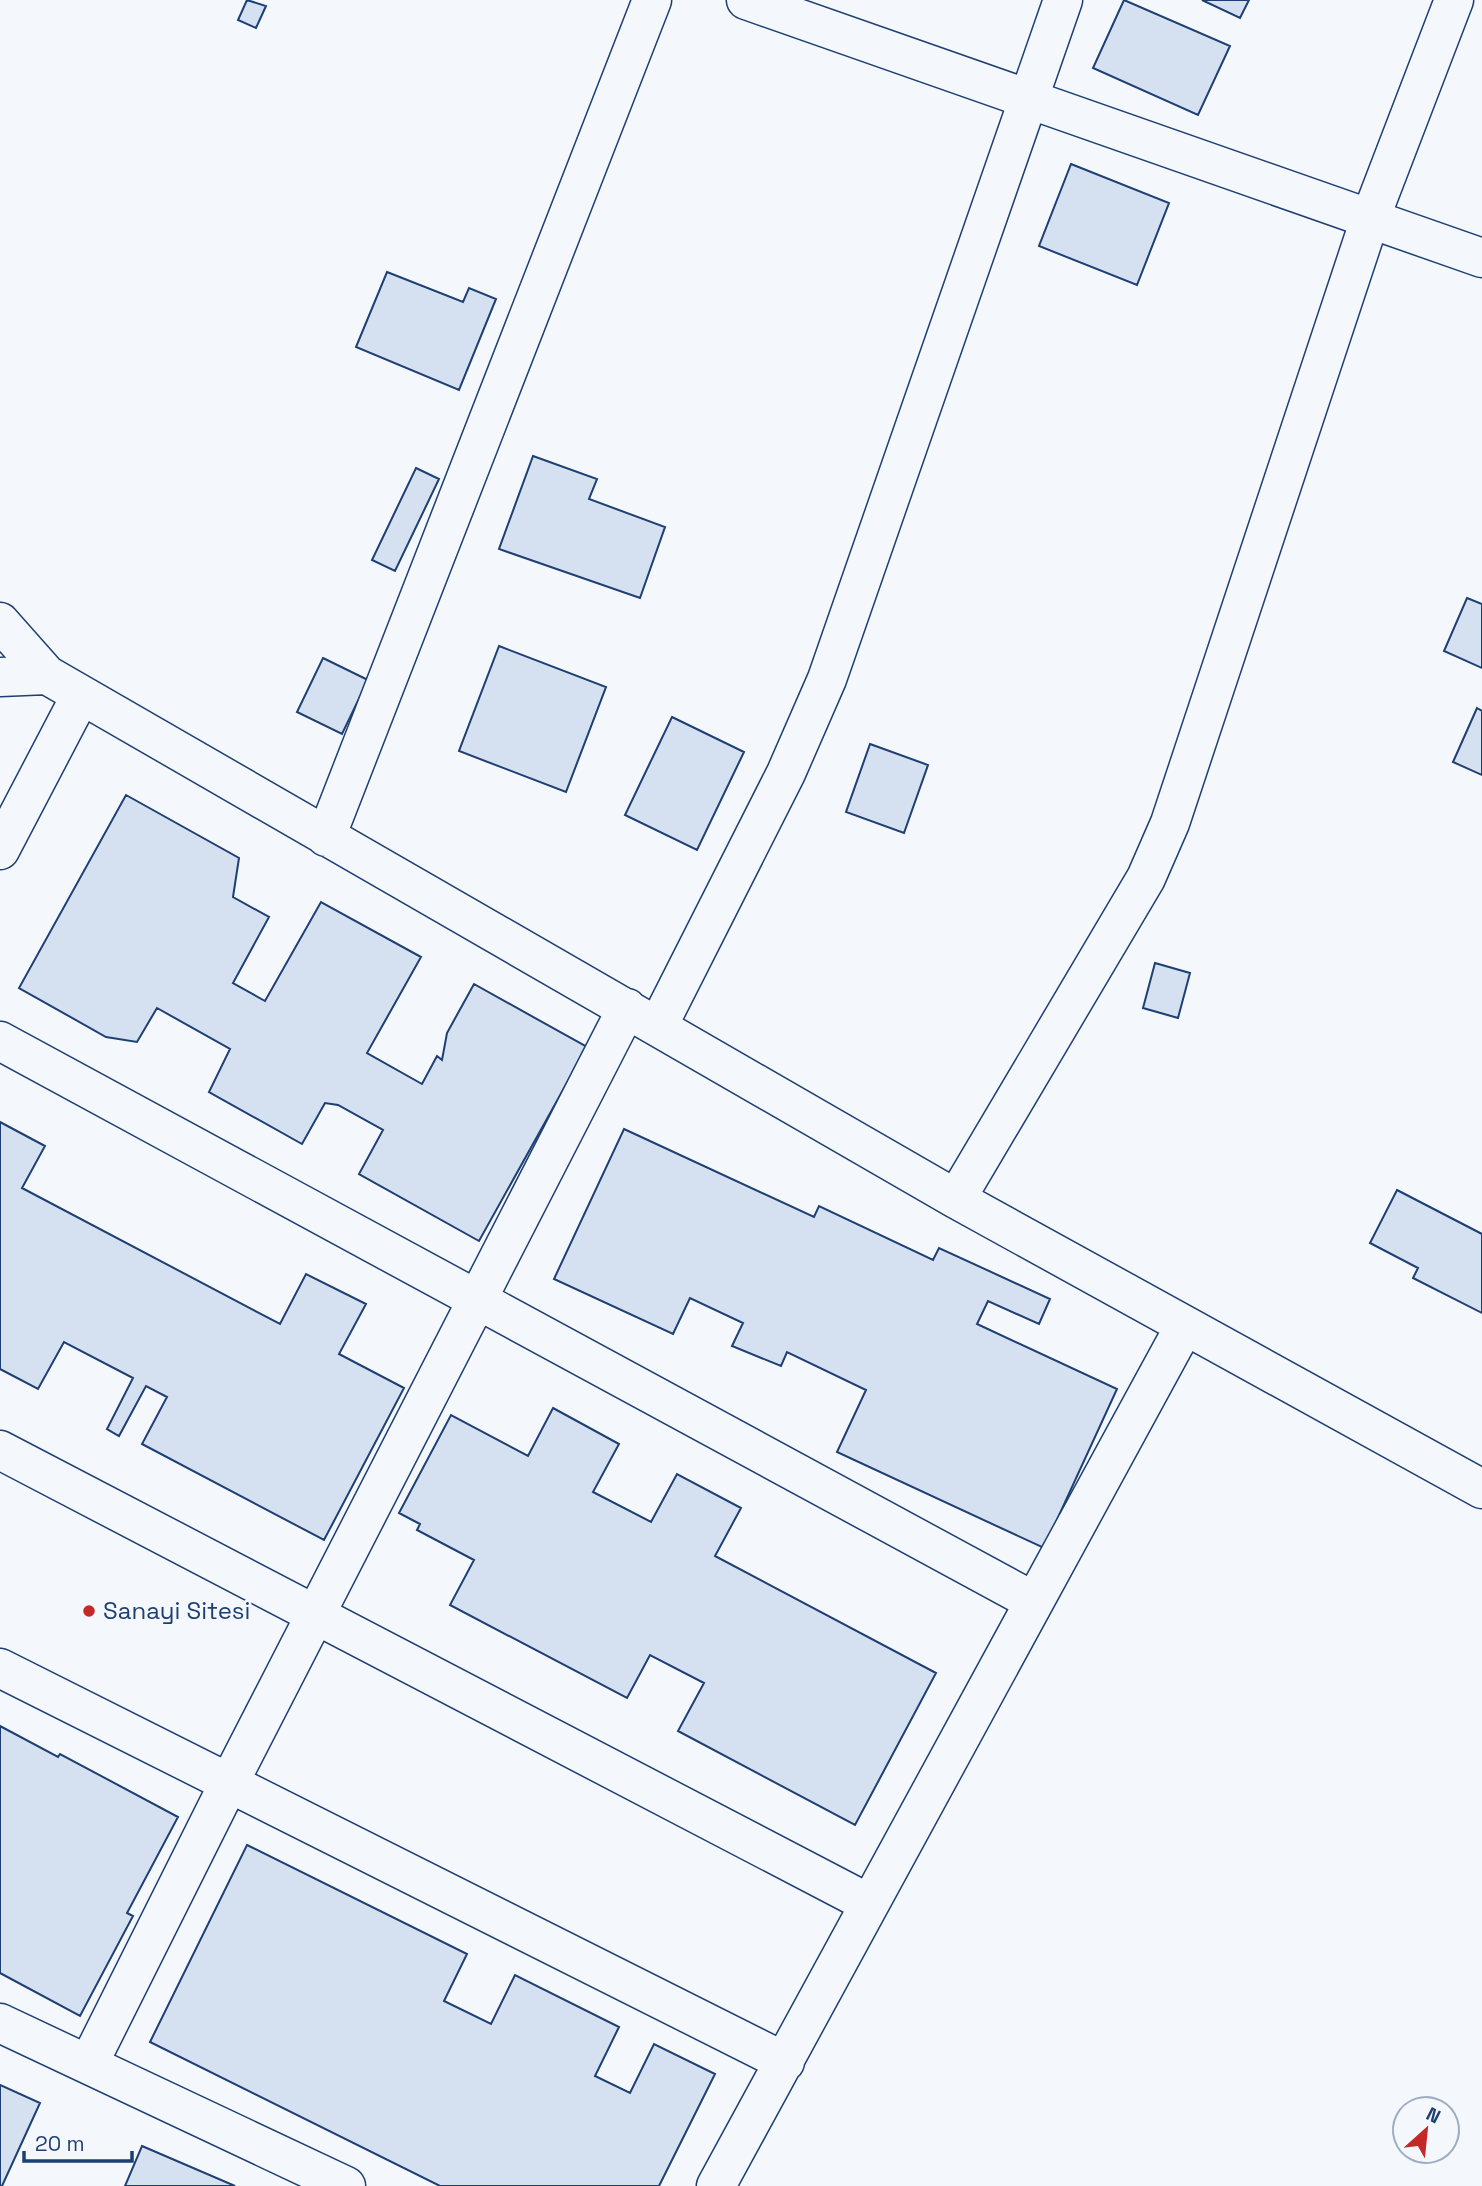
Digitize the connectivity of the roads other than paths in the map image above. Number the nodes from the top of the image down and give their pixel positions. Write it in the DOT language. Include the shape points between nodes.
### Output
graph roads {
  1 [pos="652,0"];
  2 [pos="746,0"];
  3 [pos="1063,0"];
  4 [pos="1454,0"];
  5 [pos="1030,101"];
  6 [pos="1370,219"];
  7 [pos="1482,258"];
  8 [pos="0,622"];
  9 [pos="47,675"];
  10 [pos="0,677"];
  11 [pos="81,695"];
  12 [pos="326,837"];
  13 [pos="0,850"];
  14 [pos="643,1017"];
  15 [pos="0,1041"];
  16 [pos="956,1199"];
  17 [pos="478,1300"];
  18 [pos="1184,1327"];
  19 [pos="0,1450"];
  20 [pos="1482,1489"];
  21 [pos="1033,1601"];
  22 [pos="315,1614"];
  23 [pos="0,1668"];
  24 [pos="229,1783"];
  25 [pos="869,1903"];
  26 [pos="0,2023"];
  27 [pos="785,2062"];
  28 [pos="89,2063"];
  29 [pos="345,2186"];
  30 [pos="716,2186"];
  1 -- 12 [label="street"];
  2 -- 5 [label="street"];
  3 -- 5 [label="street"];
  4 -- 6 [label="street"];
  5 -- 6 [label="street"];
  5 -- 14 [label="street" via="827,679 786,773"];
  6 -- 7 [label="street"];
  6 -- 16 [label="street" via="1170,823 1146,878"];
  8 -- 9 [label="street"];
  9 -- 10 [label="street"];
  9 -- 11 [label="street"];
  11 -- 12 [label="street"];
  11 -- 13 [label="street"];
  12 -- 14 [label="street"];
  14 -- 16 [label="street"];
  14 -- 17 [label="street"];
  15 -- 17 [label="street"];
  16 -- 18 [label="street"];
  17 -- 21 [label="street"];
  17 -- 22 [label="street"];
  18 -- 20 [label="street"];
  18 -- 21 [label="street"];
  19 -- 22 [label="street"];
  21 -- 25 [label="street"];
  22 -- 24 [label="street"];
  22 -- 25 [label="street"];
  23 -- 24 [label="street"];
  24 -- 27 [label="street"];
  24 -- 28 [label="street"];
  25 -- 27 [label="street"];
  26 -- 28 [label="street"];
  27 -- 30 [label="street"];
  28 -- 29 [label="street"];
}
